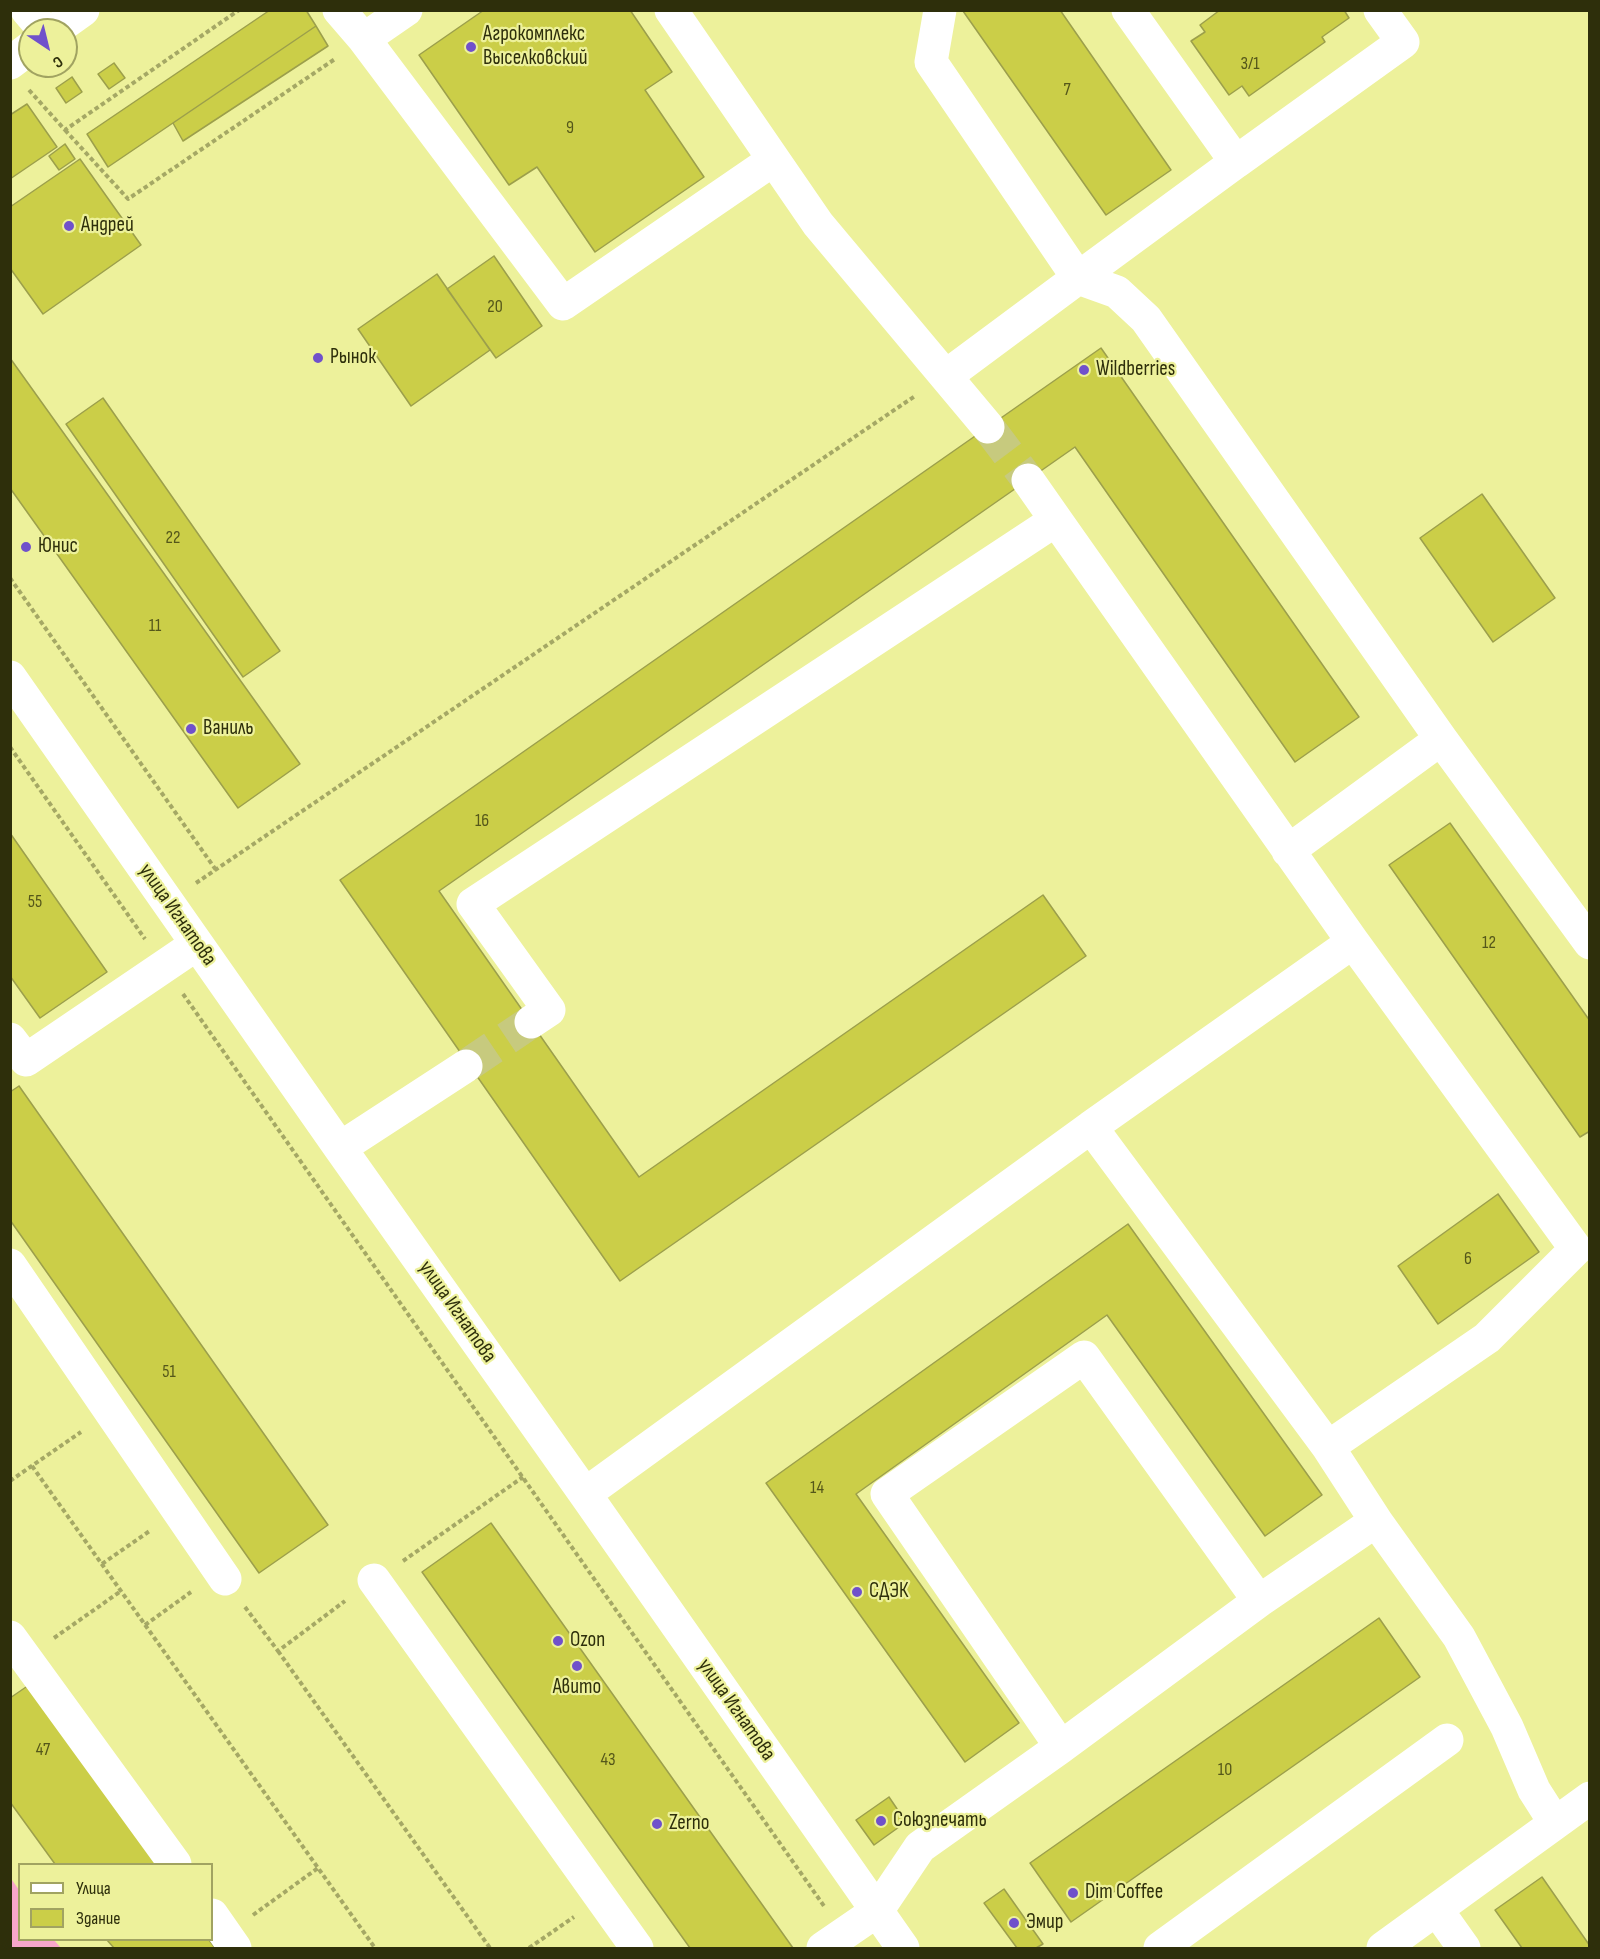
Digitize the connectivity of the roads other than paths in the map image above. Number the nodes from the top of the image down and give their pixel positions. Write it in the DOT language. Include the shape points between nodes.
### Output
graph roads {
  1 [pos="339,10"];
  2 [pos="406,10"];
  3 [pos="671,10"];
  4 [pos="940,10"];
  5 [pos="1128,10"];
  6 [pos="1380,10"];
  7 [pos="364,39"];
  8 [pos="773,160"];
  9 [pos="1236,162"];
  10 [pos="1078,278"];
  11 [pos="946,376"];
  12 [pos="988,427"];
  13 [pos="1028,480"];
  14 [pos="1056,520"];
  15 [pos="10,677"];
  16 [pos="1441,739"];
  17 [pos="1288,851"];
  18 [pos="1353,942"];
  19 [pos="1590,943"];
  20 [pos="197,944"];
  21 [pos="531,1022"];
  22 [pos="16,1056"];
  23 [pos="465,1066"];
  24 [pos="1091,1127"];
  25 [pos="340,1148"];
  26 [pos="1583,1238"];
  27 [pos="10,1265"];
  28 [pos="1328,1447"];
  29 [pos="585,1494"];
  30 [pos="1376,1521"];
  31 [pos="222,1576"];
  32 [pos="374,1580"];
  33 [pos="1259,1601"];
  34 [pos="18,1647"];
  35 [pos="1447,1740"];
  36 [pos="1061,1747"];
  37 [pos="1590,1798"];
  38 [pos="1555,1823"];
  39 [pos="174,1863"];
  40 [pos="1437,1910"];
  41 [pos="877,1911"];
  42 [pos="833,1941"];
  43 [pos="637,1948"];
  44 [pos="903,1948"];
  45 [pos="1160,1948"];
  46 [pos="1383,1948"];
  47 [pos="1464,1948"];
  1 -- 7 [label="street"];
  2 -- 7 [label="street"];
  3 -- 8 [label="street"];
  4 -- 10 [label="street" via="931,62"];
  5 -- 9 [label="street"];
  6 -- 9 [label="street" via="1403,42"];
  7 -- 8 [label="street" via="563,304"];
  8 -- 11 [label="street" via="818,224"];
  9 -- 10 [label="street"];
  10 -- 11 [label="street"];
  10 -- 16 [label="street" via="1117,292 1146,319"];
  11 -- 12 [label="street"];
  13 -- 14 [label="street"];
  14 -- 17 [label="street"];
  14 -- 21 [label="street" via="473,904 549,1010"];
  15 -- 20 [label="street, улица Игнатова"];
  16 -- 17 [label="street"];
  16 -- 19 [label="street"];
  17 -- 18 [label="street"];
  18 -- 24 [label="street"];
  18 -- 26 [label="street"];
  20 -- 22 [label="street"];
  20 -- 25 [label="street, улица Игнатова"];
  23 -- 25 [label="street"];
  24 -- 28 [label="street"];
  24 -- 29 [label="street"];
  25 -- 29 [label="street, улица Игнатова"];
  26 -- 28 [label="street" via="1487,1338"];
  27 -- 31 [label="street"];
  28 -- 30 [label="street"];
  29 -- 41 [label="street, улица Игнатова"];
  30 -- 33 [label="street"];
  30 -- 38 [label="street" via="1459,1637 1507,1727 1534,1791"];
  32 -- 43 [label="street"];
  33 -- 36 [label="street"];
  33 -- 36 [label="street" via="1084,1357 887,1494"];
  34 -- 39 [label="street"];
  35 -- 45 [label="street"];
  36 -- 41 [label="street" via="920,1847"];
  37 -- 38 [label="street"];
  38 -- 40 [label="street"];
  40 -- 46 [label="street"];
  40 -- 47 [label="street"];
  41 -- 42 [label="street"];
  41 -- 44 [label="street, улица Игнатова"];
}
